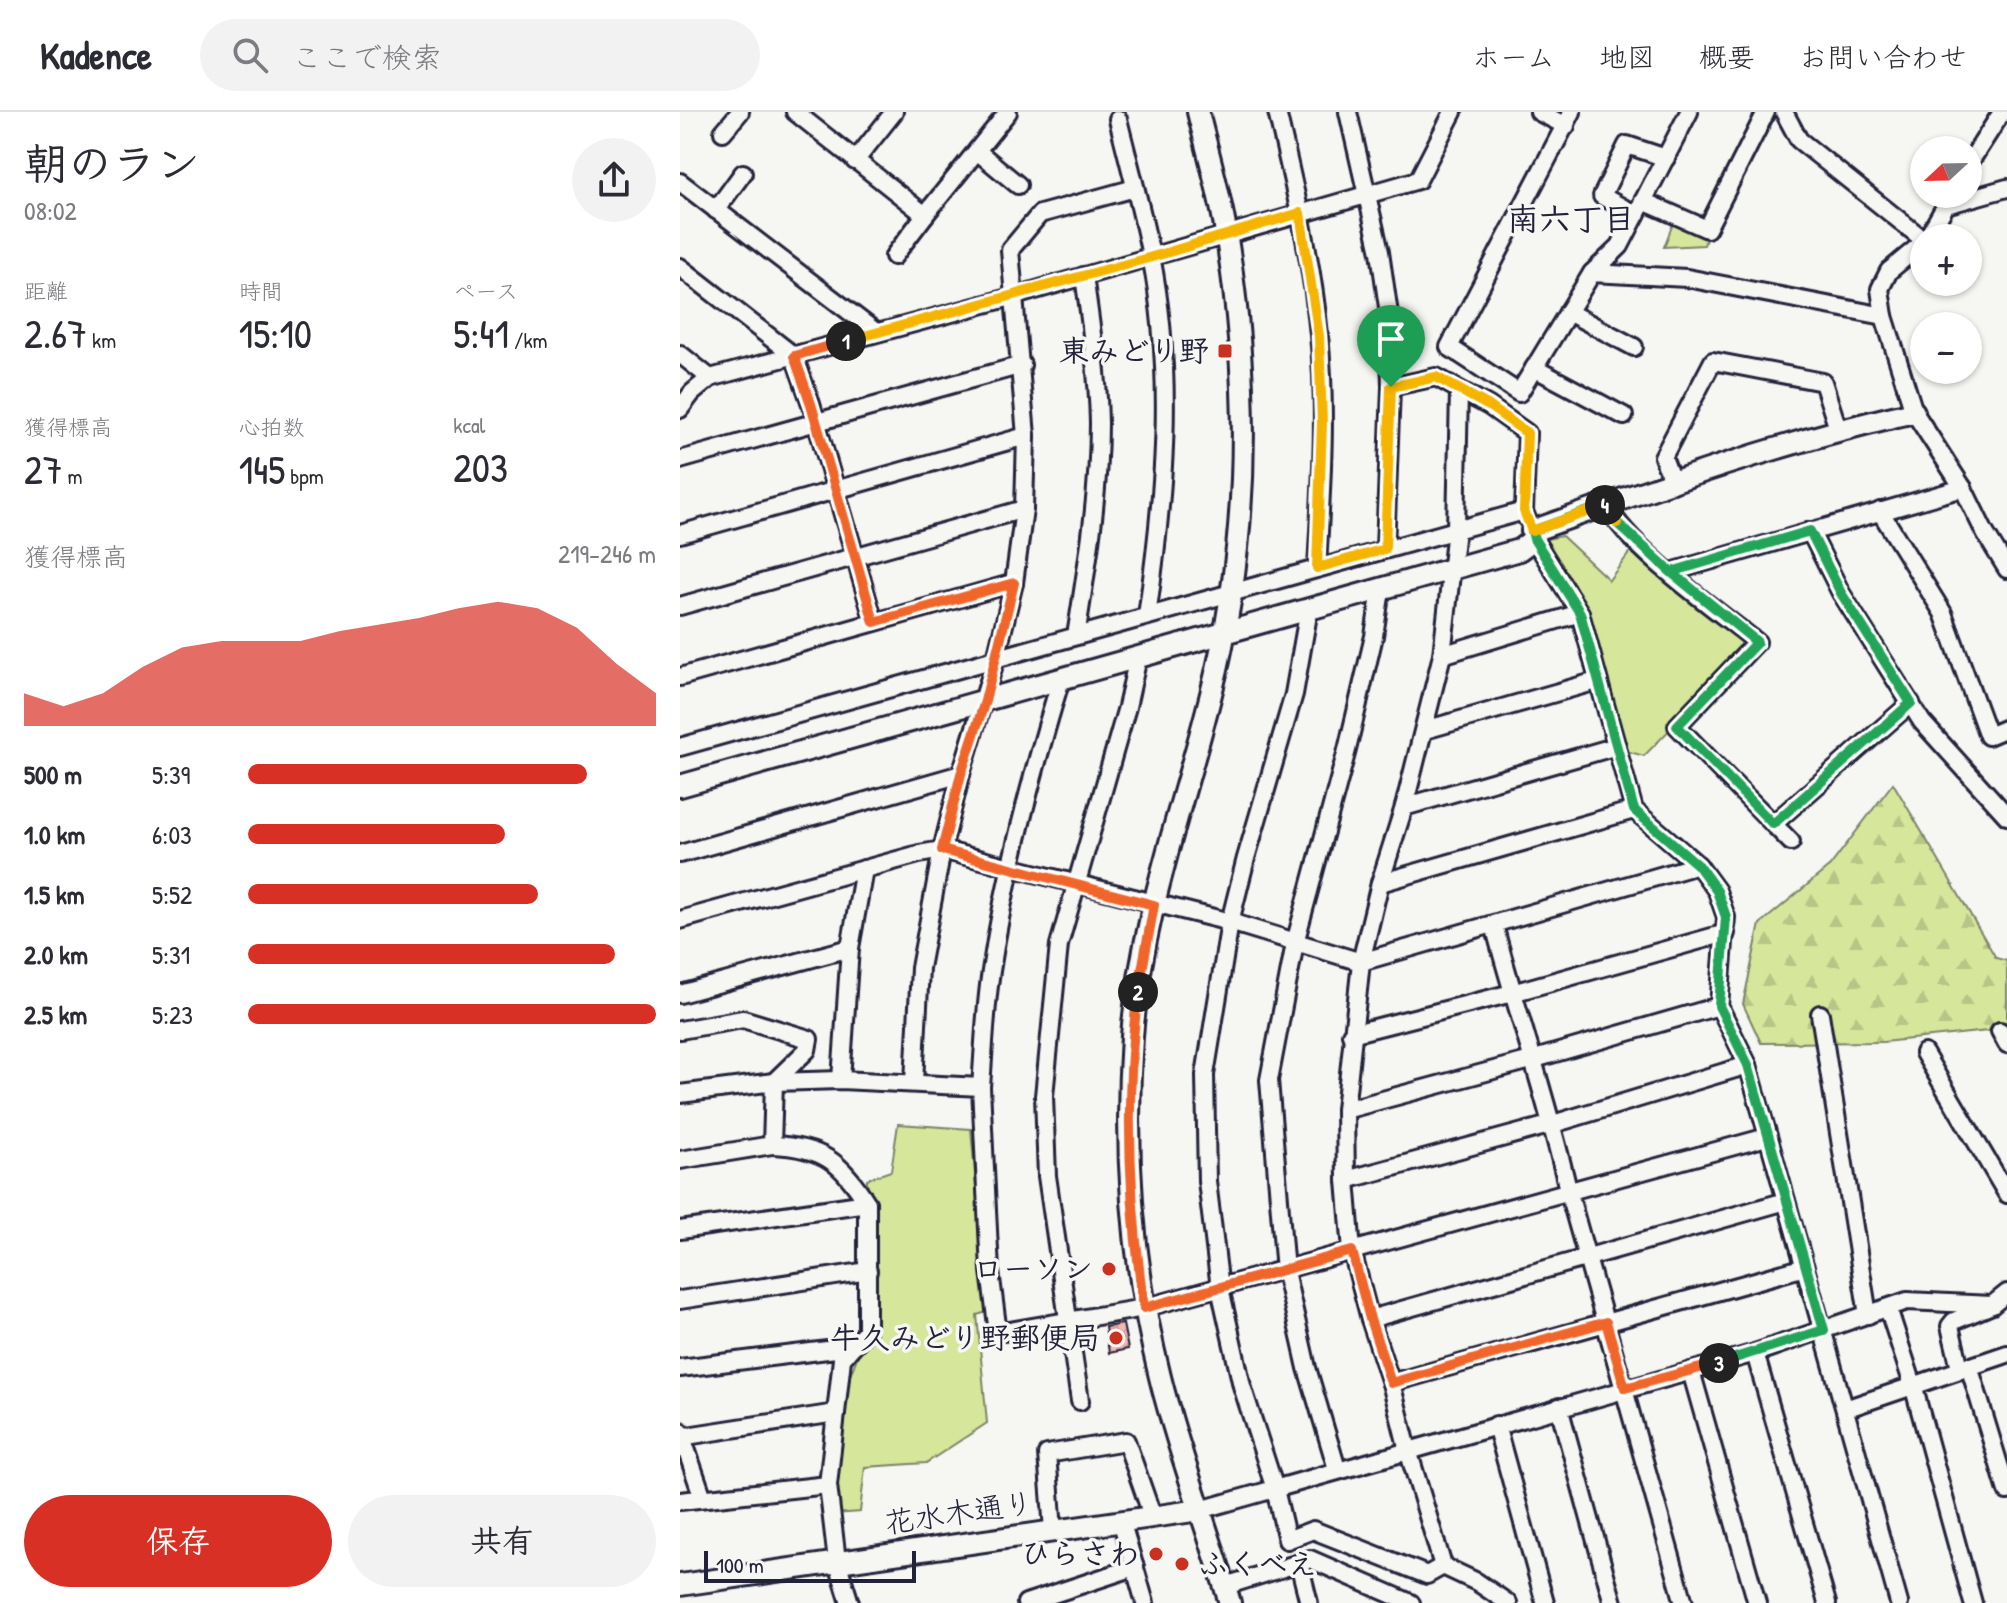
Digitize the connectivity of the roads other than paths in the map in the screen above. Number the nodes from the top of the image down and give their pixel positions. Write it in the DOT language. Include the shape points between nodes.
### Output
graph roads {
  1 [pos="740,112"];
  2 [pos="795,112"];
  3 [pos="894,112"];
  4 [pos="1008,112"];
  5 [pos="1198,112"];
  6 [pos="1277,112"];
  7 [pos="1348,112"];
  8 [pos="1453,112"];
  9 [pos="1539,112"];
  10 [pos="1689,112"];
  11 [pos="1766,112"];
  12 [pos="1784,112"];
  13 [pos="2002,112"];
  14 [pos="1118,119"];
  15 [pos="1569,119"];
  16 [pos="723,132"];
  17 [pos="1982,143"];
  18 [pos="977,151"];
  19 [pos="1666,158"];
  20 [pos="855,161"];
  21 [pos="743,173"];
  22 [pos="680,182"];
  23 [pos="1018,185"];
  24 [pos="1135,188"];
  25 [pos="2007,188"];
  26 [pos="1982,193"];
  27 [pos="1369,196"];
  28 [pos="1640,208"];
  29 [pos="716,210"];
  30 [pos="1300,213"];
  31 [pos="925,215"];
  32 [pos="1910,228"];
  33 [pos="1227,235"];
  34 [pos="1910,253"];
  35 [pos="894,256"];
  36 [pos="1152,257"];
  37 [pos="680,267"];
  38 [pos="1592,273"];
  39 [pos="1084,276"];
  40 [pos="1015,296"];
  41 [pos="1568,312"];
  42 [pos="1884,316"];
  43 [pos="876,332"];
  44 [pos="1634,347"];
  45 [pos="680,354"];
  46 [pos="794,356"];
  47 [pos="1022,365"];
  48 [pos="1534,368"];
  49 [pos="710,378"];
  50 [pos="1391,387"];
  51 [pos="1459,392"];
  52 [pos="680,409"];
  53 [pos="1914,412"];
  54 [pos="1624,416"];
  55 [pos="816,422"];
  56 [pos="1838,429"];
  57 [pos="1026,436"];
  58 [pos="680,460"];
  59 [pos="1673,484"];
  60 [pos="1963,488"];
  61 [pos="834,491"];
  62 [pos="1607,505"];
  63 [pos="1024,509"];
  64 [pos="1524,511"];
  65 [pos="1880,511"];
  66 [pos="1456,529"];
  67 [pos="1810,531"];
  68 [pos="680,534"];
  69 [pos="1533,535"];
  70 [pos="1385,549"];
  71 [pos="855,557"];
  72 [pos="1317,568"];
  73 [pos="1453,569"];
  74 [pos="2007,569"];
  75 [pos="1671,572"];
  76 [pos="1014,583"];
  77 [pos="1381,589"];
  78 [pos="1232,592"];
  79 [pos="680,606"];
  80 [pos="1309,609"];
  81 [pos="1580,613"];
  82 [pos="1147,616"];
  83 [pos="874,622"];
  84 [pos="1223,633"];
  85 [pos="1076,636"];
  86 [pos="1442,655"];
  87 [pos="1138,657"];
  88 [pos="996,658"];
  89 [pos="680,677"];
  90 [pos="1061,679"];
  91 [pos="1597,681"];
  92 [pos="985,701"];
  93 [pos="1911,703"];
  94 [pos="2007,728"];
  95 [pos="1425,730"];
  96 [pos="1617,746"];
  97 [pos="680,747"];
  98 [pos="961,774"];
  99 [pos="680,786"];
  100 [pos="1404,807"];
  101 [pos="1634,810"];
  102 [pos="2007,816"];
  103 [pos="1773,824"];
  104 [pos="1791,842"];
  105 [pos="942,850"];
  106 [pos="680,854"];
  107 [pos="1698,865"];
  108 [pos="1010,866"];
  109 [pos="864,869"];
  110 [pos="1380,883"];
  111 [pos="1076,884"];
  112 [pos="1154,905"];
  113 [pos="680,920"];
  114 [pos="1230,922"];
  115 [pos="1494,925"];
  116 [pos="1726,933"];
  117 [pos="1295,943"];
  118 [pos="850,948"];
  119 [pos="1361,962"];
  120 [pos="1512,993"];
  121 [pos="680,994"];
  122 [pos="1719,1006"];
  123 [pos="1820,1014"];
  124 [pos="680,1030"];
  125 [pos="1351,1034"];
  126 [pos="1924,1053"];
  127 [pos="1531,1060"];
  128 [pos="1748,1065"];
  129 [pos="841,1080"];
  130 [pos="774,1082"];
  131 [pos="914,1082"];
  132 [pos="981,1087"];
  133 [pos="680,1094"];
  134 [pos="1345,1110"];
  135 [pos="1553,1124"];
  136 [pos="1767,1137"];
  137 [pos="772,1145"];
  138 [pos="680,1160"];
  139 [pos="1346,1180"];
  140 [pos="1568,1190"];
  141 [pos="2007,1194"];
  142 [pos="1786,1201"];
  143 [pos="867,1203"];
  144 [pos="680,1230"];
  145 [pos="1352,1251"];
  146 [pos="1587,1257"];
  147 [pos="1805,1267"];
  148 [pos="868,1271"];
  149 [pos="1285,1271"];
  150 [pos="1220,1288"];
  151 [pos="2007,1293"];
  152 [pos="680,1300"];
  153 [pos="1992,1305"];
  154 [pos="1144,1308"];
  155 [pos="1888,1308"];
  156 [pos="1868,1315"];
  157 [pos="1370,1319"];
  158 [pos="1068,1322"];
  159 [pos="1606,1322"];
  160 [pos="1824,1330"];
  161 [pos="852,1347"];
  162 [pos="1755,1353"];
  163 [pos="2007,1354"];
  164 [pos="1964,1367"];
  165 [pos="680,1368"];
  166 [pos="1691,1371"];
  167 [pos="1391,1383"];
  168 [pos="1913,1385"];
  169 [pos="1625,1388"];
  170 [pos="1080,1401"];
  171 [pos="1559,1407"];
  172 [pos="1845,1409"];
  173 [pos="836,1413"];
  174 [pos="1496,1425"];
  175 [pos="681,1435"];
  176 [pos="1408,1450"];
  177 [pos="1337,1469"];
  178 [pos="828,1485"];
  179 [pos="1275,1489"];
  180 [pos="2007,1491"];
  181 [pos="703,1498"];
  182 [pos="680,1501"];
  183 [pos="1200,1510"];
  184 [pos="1152,1515"];
  185 [pos="1121,1520"];
  186 [pos="1053,1530"];
  187 [pos="837,1561"];
  188 [pos="1299,1563"];
  189 [pos="1443,1566"];
  190 [pos="1135,1567"];
  191 [pos="680,1585"];
  192 [pos="1227,1595"];
  193 [pos="1379,1596"];
  194 [pos="850,1603"];
  195 [pos="1026,1603"];
  196 [pos="1145,1603"];
  197 [pos="1309,1603"];
  198 [pos="1411,1603"];
  199 [pos="1508,1603"];
  200 [pos="1545,1603"];
  201 [pos="1613,1603"];
  202 [pos="1684,1603"];
  203 [pos="1757,1603"];
  204 [pos="1827,1603"];
  205 [pos="1899,1603"];
  206 [pos="1973,1603"];
  1 -- 16 [label="street"];
  2 -- 20 [label="street"];
  3 -- 20 [label="street"];
  4 -- 18 [label="street"];
  5 -- 33 [label="street"];
  6 -- 30 [label="street"];
  7 -- 27 [label="street"];
  8 -- 27 [label="street" via="1418,180"];
  9 -- 15 [label="street"];
  10 -- 19 [label="street"];
  11 -- 28 [label="street" via="1707,229"];
  12 -- 32 [label="street" via="1799,140"];
  13 -- 17 [label="street"];
  14 -- 24 [label="street"];
  15 -- 48 [label="street" via="1449,347 1519,393"];
  18 -- 23 [label="street"];
  18 -- 31 [label="street"];
  19 -- 28 [label="street"];
  19 -- 28 [label="street" via="1627,145 1602,196"];
  20 -- 31 [label="street"];
  21 -- 29 [label="street"];
  22 -- 29 [label="street"];
  24 -- 36 [label="street"];
  24 -- 40 [label="street" via="1040,214 1010,250"];
  25 -- 26 [label="street"];
  27 -- 30 [label="street"];
  27 -- 50 [label="street" via="1389,314"];
  28 -- 38 [label="street" via="1620,246"];
  29 -- 43 [label="street"];
  30 -- 33 [label="street"];
  30 -- 72 [label="street" via="1319,336"];
  31 -- 35 [label="street"];
  33 -- 36 [label="street"];
  33 -- 78 [label="street" via="1243,405"];
  34 -- 42 [label="street" via="1889,271 1880,289"];
  36 -- 39 [label="street"];
  36 -- 82 [label="street" via="1166,432"];
  37 -- 46 [label="street"];
  38 -- 41 [label="street"];
  38 -- 42 [label="street" via="1687,278"];
  39 -- 40 [label="street"];
  39 -- 85 [label="street" via="1099,423 1091,545"];
  40 -- 43 [label="street"];
  40 -- 47 [label="street"];
  41 -- 44 [label="street"];
  41 -- 48 [label="street"];
  42 -- 53 [label="street"];
  43 -- 46 [label="street"];
  45 -- 49 [label="street"];
  46 -- 49 [label="street"];
  46 -- 55 [label="street"];
  47 -- 55 [label="street"];
  47 -- 57 [label="street"];
  48 -- 54 [label="street"];
  49 -- 52 [label="street"];
  50 -- 51 [label="street" via="1436,377"];
  50 -- 70 [label="street"];
  51 -- 64 [label="street" via="1527,433"];
  51 -- 66 [label="street"];
  53 -- 56 [label="street"];
  53 -- 60 [label="street"];
  55 -- 58 [label="street"];
  55 -- 61 [label="street"];
  56 -- 59 [label="street"];
  56 -- 59 [label="street" via="1823,382 1713,361 1663,457"];
  57 -- 61 [label="street"];
  57 -- 63 [label="street"];
  59 -- 62 [label="street"];
  60 -- 65 [label="street"];
  60 -- 74 [label="street"];
  61 -- 68 [label="street"];
  61 -- 71 [label="street"];
  62 -- 69 [label="street"];
  62 -- 75 [label="street" via="1614,520"];
  63 -- 71 [label="street"];
  63 -- 76 [label="street"];
  64 -- 66 [label="street"];
  64 -- 69 [label="street"];
  65 -- 67 [label="street"];
  65 -- 94 [label="street" via="1943,613 1988,736"];
  66 -- 70 [label="street"];
  66 -- 73 [label="street"];
  67 -- 75 [label="street"];
  67 -- 93 [label="street" via="1841,593"];
  69 -- 73 [label="street" via="1519,550"];
  69 -- 81 [label="street"];
  70 -- 72 [label="street"];
  71 -- 79 [label="street"];
  71 -- 83 [label="street"];
  72 -- 78 [label="street"];
  73 -- 77 [label="street"];
  73 -- 86 [label="street"];
  75 -- 103 [label="street" via="1757,642 1677,726"];
  76 -- 83 [label="street"];
  76 -- 88 [label="street"];
  77 -- 80 [label="street"];
  77 -- 117 [label="street" via="1347,750"];
  78 -- 82 [label="street"];
  78 -- 84 [label="street"];
  80 -- 84 [label="street"];
  80 -- 114 [label="street" via="1294,694"];
  81 -- 86 [label="street"];
  81 -- 91 [label="street"];
  82 -- 85 [label="street"];
  83 -- 89 [label="street"];
  84 -- 87 [label="street"];
  84 -- 112 [label="street"];
  85 -- 88 [label="street"];
  86 -- 95 [label="street"];
  87 -- 90 [label="street"];
  87 -- 111 [label="street"];
  88 -- 92 [label="street"];
  88 -- 97 [label="street"];
  90 -- 92 [label="street"];
  90 -- 108 [label="street"];
  91 -- 95 [label="street"];
  91 -- 96 [label="street"];
  92 -- 98 [label="street"];
  92 -- 99 [label="street"];
  93 -- 102 [label="street"];
  93 -- 103 [label="street"];
  95 -- 100 [label="street"];
  96 -- 100 [label="street"];
  96 -- 101 [label="street"];
  98 -- 105 [label="street"];
  98 -- 106 [label="street"];
  100 -- 110 [label="street"];
  101 -- 107 [label="street"];
  101 -- 110 [label="street"];
  103 -- 104 [label="street"];
  105 -- 108 [label="street"];
  105 -- 109 [label="street"];
  105 -- 131 [label="street" via="920,968"];
  107 -- 115 [label="street"];
  107 -- 116 [label="street" via="1717,891"];
  108 -- 111 [label="street"];
  108 -- 132 [label="street" via="990,974"];
  109 -- 113 [label="street"];
  109 -- 118 [label="street"];
  110 -- 119 [label="street"];
  111 -- 112 [label="street"];
  111 -- 158 [label="street" via="1059,945 1044,1096 1047,1176"];
  112 -- 114 [label="street"];
  112 -- 154 [label="street" via="1134,1020 1130,1093 1134,1238"];
  114 -- 117 [label="street"];
  114 -- 150 [label="street" via="1205,1075 1207,1181"];
  115 -- 119 [label="street"];
  115 -- 120 [label="street"];
  116 -- 120 [label="street"];
  116 -- 122 [label="street"];
  117 -- 119 [label="street"];
  117 -- 149 [label="street" via="1269,1080"];
  118 -- 121 [label="street"];
  118 -- 129 [label="street"];
  119 -- 125 [label="street"];
  120 -- 125 [label="street"];
  120 -- 127 [label="street"];
  122 -- 127 [label="street"];
  122 -- 128 [label="street"];
  123 -- 156 [label="street"];
  124 -- 130 [label="street" via="743,1019 809,1039 807,1050"];
  125 -- 134 [label="street"];
  126 -- 141 [label="street"];
  127 -- 134 [label="street"];
  127 -- 135 [label="street"];
  128 -- 135 [label="street"];
  128 -- 136 [label="street"];
  129 -- 130 [label="street"];
  129 -- 131 [label="street"];
  130 -- 133 [label="street"];
  130 -- 137 [label="street"];
  131 -- 132 [label="street"];
  132 -- 158 [label="street" via="998,1333"];
  134 -- 139 [label="street"];
  135 -- 139 [label="street"];
  135 -- 140 [label="street"];
  136 -- 140 [label="street"];
  136 -- 142 [label="street"];
  137 -- 138 [label="street"];
  137 -- 143 [label="street" via="797,1146 830,1158"];
  139 -- 145 [label="street"];
  140 -- 145 [label="street"];
  140 -- 146 [label="street"];
  142 -- 146 [label="street"];
  142 -- 147 [label="street"];
  143 -- 144 [label="street"];
  143 -- 148 [label="street"];
  145 -- 149 [label="street"];
  145 -- 157 [label="street"];
  146 -- 157 [label="street"];
  146 -- 159 [label="street"];
  147 -- 159 [label="street"];
  147 -- 160 [label="street"];
  148 -- 152 [label="street"];
  148 -- 161 [label="street" via="867,1331"];
  149 -- 150 [label="street"];
  149 -- 177 [label="street"];
  150 -- 154 [label="street"];
  150 -- 179 [label="street" via="1242,1386"];
  151 -- 153 [label="street"];
  153 -- 155 [label="street" via="1907,1301"];
  153 -- 164 [label="street" via="1950,1326"];
  154 -- 158 [label="street"];
  154 -- 183 [label="street"];
  155 -- 156 [label="street"];
  155 -- 168 [label="street"];
  156 -- 160 [label="street"];
  157 -- 167 [label="street"];
  158 -- 170 [label="street"];
  159 -- 167 [label="street"];
  159 -- 169 [label="street"];
  160 -- 162 [label="street"];
  160 -- 172 [label="street"];
  161 -- 165 [label="street"];
  161 -- 173 [label="street" via="842,1359"];
  162 -- 166 [label="street"];
  162 -- 204 [label="street"];
  163 -- 164 [label="street"];
  164 -- 168 [label="street"];
  164 -- 180 [label="street"];
  166 -- 169 [label="street"];
  166 -- 203 [label="street"];
  167 -- 176 [label="street"];
  168 -- 172 [label="street"];
  168 -- 206 [label="street"];
  169 -- 171 [label="street"];
  169 -- 202 [label="street"];
  171 -- 174 [label="street"];
  171 -- 201 [label="street"];
  172 -- 205 [label="street"];
  173 -- 175 [label="street"];
  173 -- 178 [label="street"];
  174 -- 176 [label="street"];
  174 -- 200 [label="street"];
  175 -- 181 [label="street"];
  176 -- 177 [label="street"];
  176 -- 189 [label="street"];
  177 -- 179 [label="street"];
  178 -- 181 [label="street"];
  178 -- 187 [label="street"];
  179 -- 183 [label="street"];
  179 -- 189 [label="street" via="1287,1540 1313,1530 1427,1575"];
  181 -- 182 [label="street"];
  183 -- 184 [label="street, 花水木通り"];
  183 -- 192 [label="street"];
  184 -- 185 [label="street, 花水木通り"];
  184 -- 186 [label="street" via="1126,1441 1047,1454"];
  185 -- 186 [label="street, 花水木通り"];
  185 -- 190 [label="street"];
  186 -- 187 [label="street, 花水木通り"];
  187 -- 191 [label="street, 花水木通り"];
  187 -- 194 [label="street"];
  188 -- 192 [label="street"];
  188 -- 193 [label="street" via="1310,1559"];
  188 -- 197 [label="street"];
  189 -- 199 [label="street"];
  190 -- 195 [label="street"];
  190 -- 196 [label="street"];
  193 -- 198 [label="street"];
}
